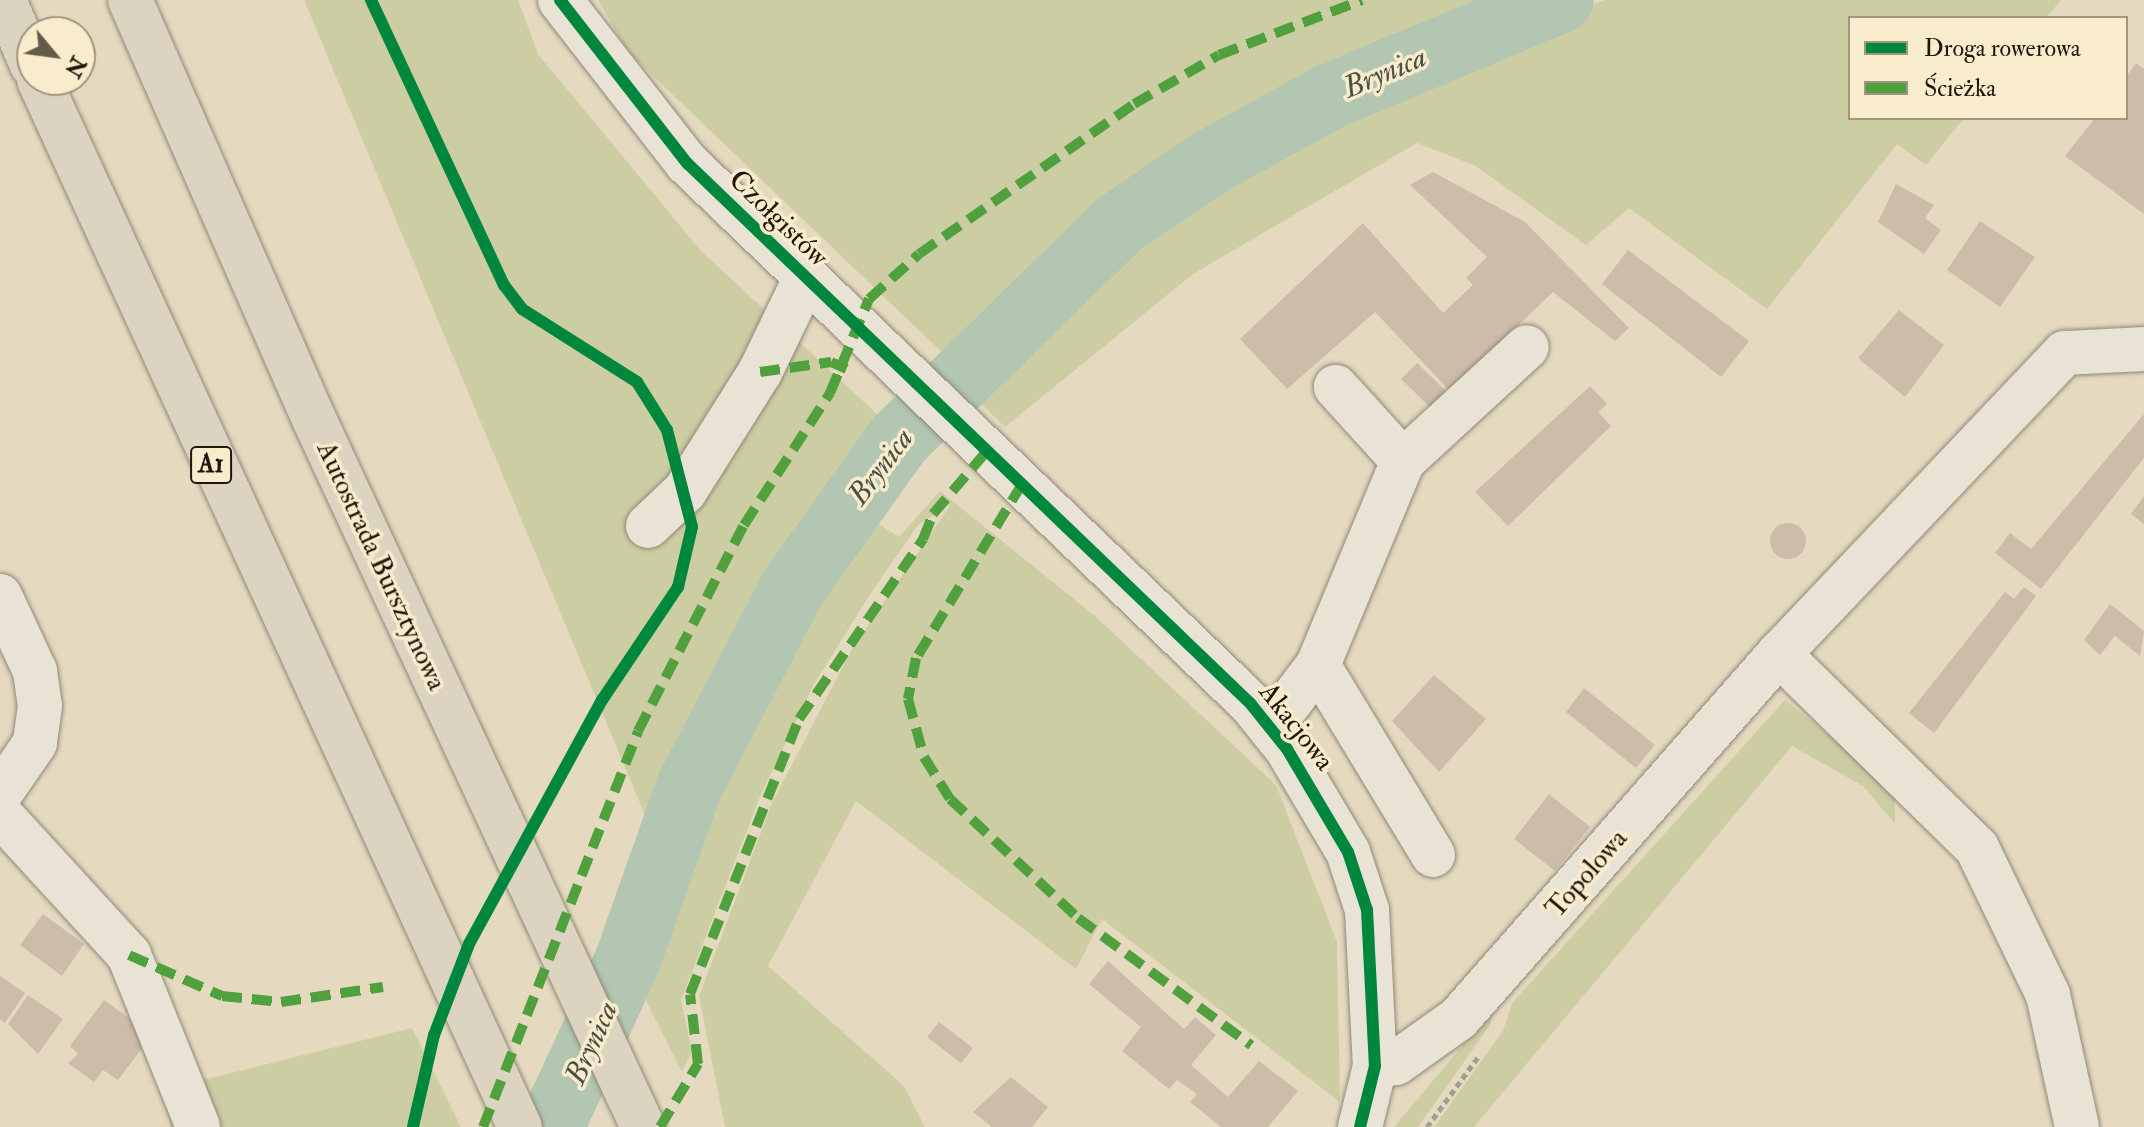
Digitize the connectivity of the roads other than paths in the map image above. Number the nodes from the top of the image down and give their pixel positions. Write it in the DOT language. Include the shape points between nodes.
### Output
graph roads {
  1 [pos="4,0"];
  2 [pos="130,0"];
  3 [pos="560,0"];
  4 [pos="16,28"];
  5 [pos="46,96"];
  6 [pos="805,279"];
  7 [pos="1527,347"];
  8 [pos="2144,349"];
  9 [pos="1336,387"];
  10 [pos="986,452"];
  11 [pos="1403,461"];
  12 [pos="648,526"];
  13 [pos="0,596"];
  14 [pos="1779,654"];
  15 [pos="1318,665"];
  16 [pos="1271,727"];
  17 [pos="0,794"];
  18 [pos="0,814"];
  19 [pos="1433,855"];
  20 [pos="1375,1066"];
  21 [pos="198,1127"];
  22 [pos="520,1127"];
  23 [pos="643,1127"];
  24 [pos="1360,1127"];
  25 [pos="2077,1127"];
  1 -- 4 [label="highway"];
  2 -- 23 [label="highway, Autostrada Bursztynowa" via="452,722"];
  3 -- 6 [label="street, Czołgistów" via="687,163"];
  5 -- 22 [label="highway, A1"];
  6 -- 10 [label="street, Czołgistów"];
  6 -- 12 [label="street" via="709,453 675,504"];
  7 -- 11 [label="street"];
  8 -- 14 [label="street, Topolowa" via="2065,353"];
  9 -- 11 [label="street"];
  10 -- 16 [label="street, Akacjowa"];
  11 -- 15 [label="street"];
  13 -- 17 [label="street" via="35,671 40,706 35,743"];
  14 -- 20 [label="street, Topolowa" via="1459,1018 1396,1063"];
  14 -- 25 [label="street" via="1977,848 2048,995"];
  15 -- 16 [label="street"];
  15 -- 19 [label="street"];
  16 -- 20 [label="street, Akacjowa" via="1348,852 1367,910"];
  18 -- 21 [label="street" via="129,955"];
  20 -- 24 [label="street, Akacjowa"];
}
